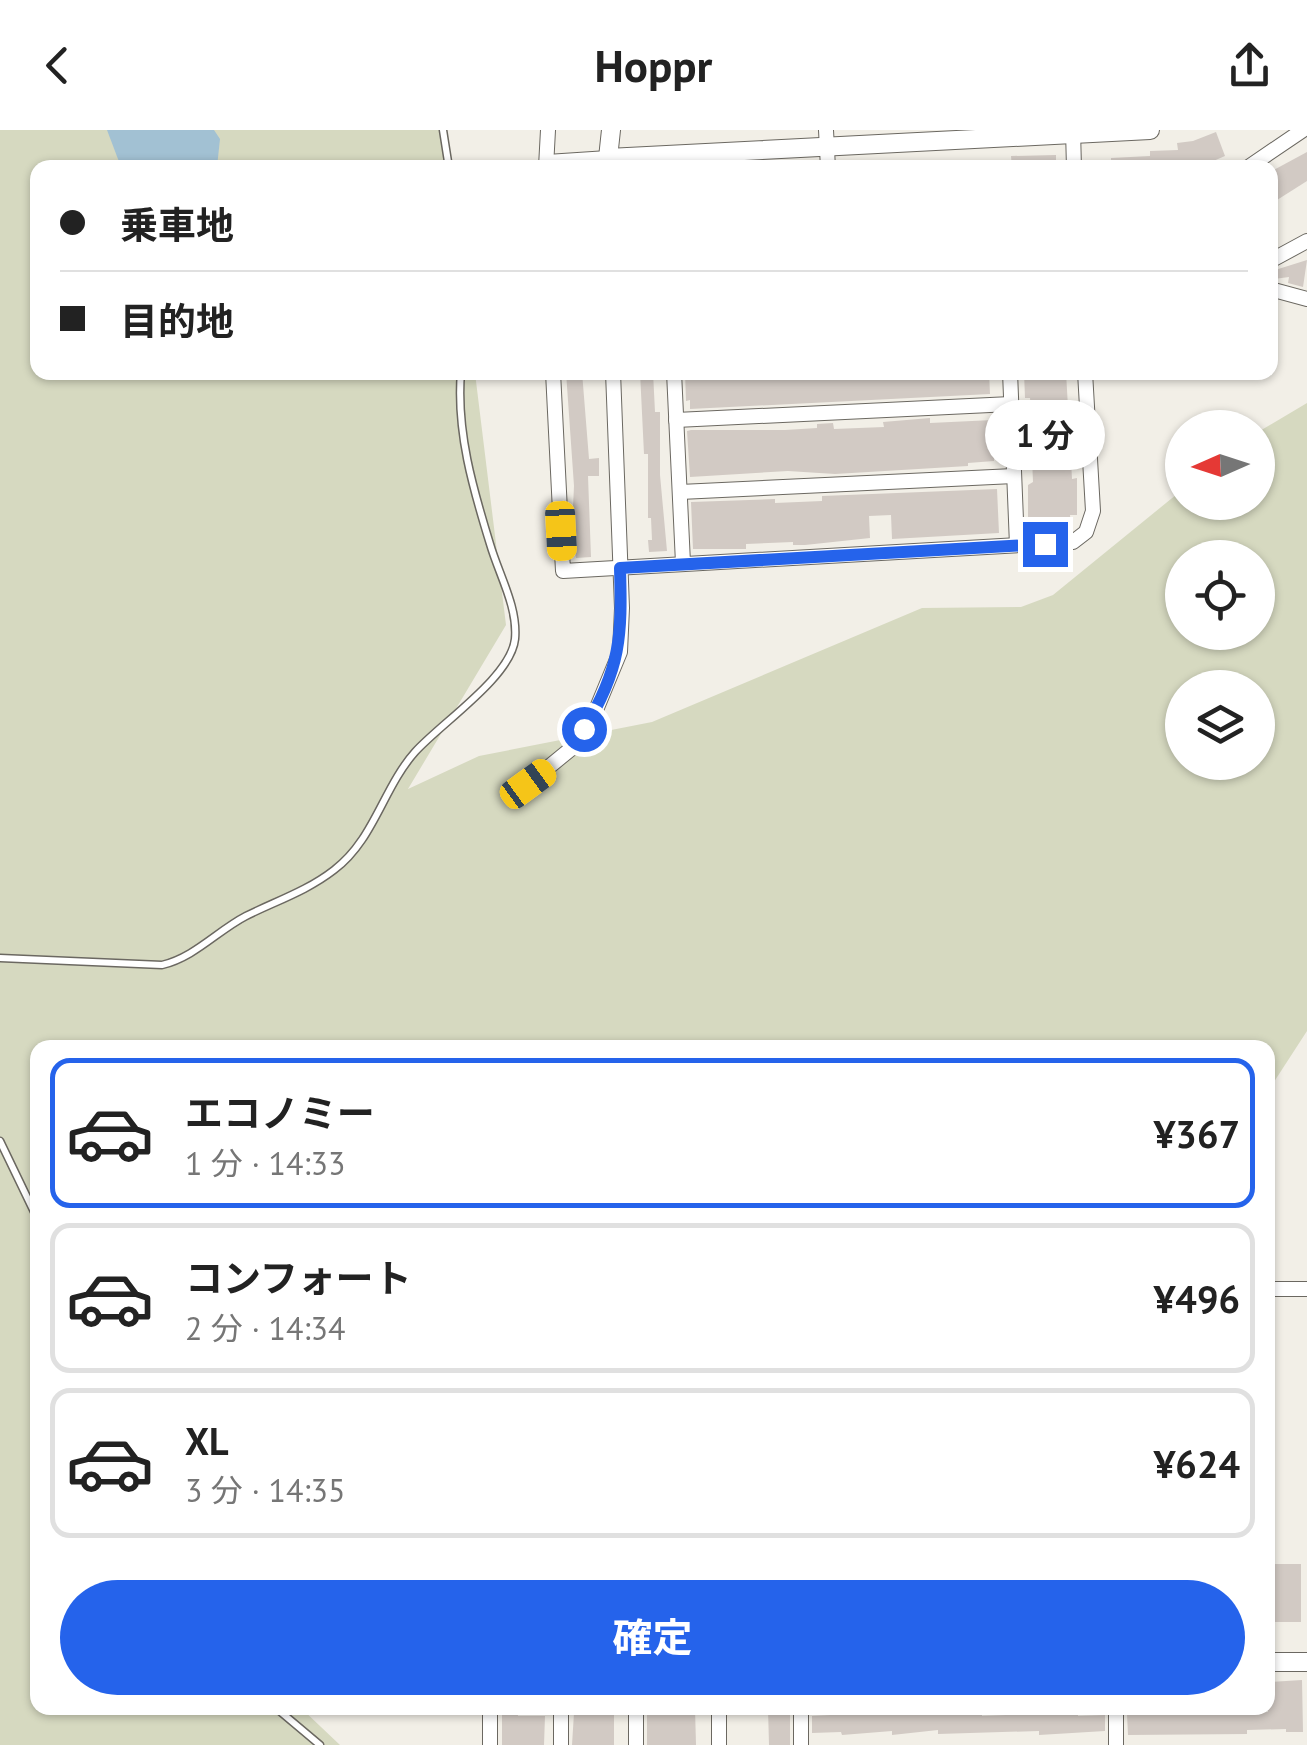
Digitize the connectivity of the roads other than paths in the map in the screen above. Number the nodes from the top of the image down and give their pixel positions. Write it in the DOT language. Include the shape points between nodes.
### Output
graph roads {
  1 [pos="443,130"];
  2 [pos="548,130"];
  3 [pos="610,130"];
  4 [pos="1150,130"];
  5 [pos="1304,130"];
  6 [pos="1073,132"];
  7 [pos="827,139"];
  8 [pos="448,160"];
  9 [pos="546,160"];
  10 [pos="607,160"];
  11 [pos="634,160"];
  12 [pos="1074,160"];
  13 [pos="1258,160"];
  14 [pos="1307,241"];
  15 [pos="1278,257"];
  16 [pos="1278,291"];
  17 [pos="1307,299"];
  18 [pos="461,380"];
  19 [pos="553,380"];
  20 [pos="613,380"];
  21 [pos="674,380"];
  22 [pos="1010,380"];
  23 [pos="1085,380"];
  24 [pos="1011,404"];
  25 [pos="676,420"];
  26 [pos="1014,476"];
  27 [pos="680,492"];
  28 [pos="1017,545"];
  29 [pos="684,562"];
  30 [pos="620,568"];
  31 [pos="528,784"];
  32 [pos="0,958"];
  33 [pos="0,1141"];
  34 [pos="30,1203"];
  35 [pos="1275,1289"];
  36 [pos="1307,1289"];
  37 [pos="1275,1662"];
  38 [pos="1307,1662"];
  39 [pos="284,1715"];
  40 [pos="490,1715"];
  41 [pos="562,1715"];
  42 [pos="636,1715"];
  43 [pos="719,1715"];
  44 [pos="801,1715"];
  45 [pos="1116,1715"];
  46 [pos="320,1745"];
  47 [pos="490,1745"];
  48 [pos="561,1745"];
  49 [pos="636,1745"];
  50 [pos="719,1745"];
  51 [pos="801,1745"];
  52 [pos="1116,1745"];
  1 -- 8 [label="lane"];
  2 -- 9 [label="street"];
  3 -- 10 [label="street"];
  4 -- 6 [label="street"];
  5 -- 13 [label="street"];
  6 -- 7 [label="street"];
  6 -- 12 [label="street"];
  7 -- 11 [label="street"];
  14 -- 15 [label="street"];
  16 -- 17 [label="street"];
  18 -- 32 [label="lane" via="467,459 514,622 512,652 412,754 357,849 301,892 243,918 179,961 162,966"];
  19 -- 30 [label="street" via="563,571"];
  20 -- 30 [label="street"];
  21 -- 25 [label="street"];
  22 -- 24 [label="street"];
  23 -- 28 [label="street" via="1093,511 1086,532 1072,542"];
  24 -- 25 [label="street"];
  24 -- 26 [label="street"];
  25 -- 27 [label="street"];
  26 -- 27 [label="street"];
  26 -- 28 [label="street"];
  27 -- 29 [label="street"];
  28 -- 29 [label="street"];
  29 -- 30 [label="street"];
  30 -- 31 [label="street" via="620,652 596,710 572,748"];
  33 -- 34 [label="lane"];
  35 -- 36 [label="street"];
  37 -- 38 [label="street"];
  39 -- 46 [label="lane"];
  40 -- 47 [label="street"];
  41 -- 48 [label="street"];
  42 -- 49 [label="street"];
  43 -- 50 [label="street"];
  44 -- 51 [label="street"];
  45 -- 52 [label="street"];
}
